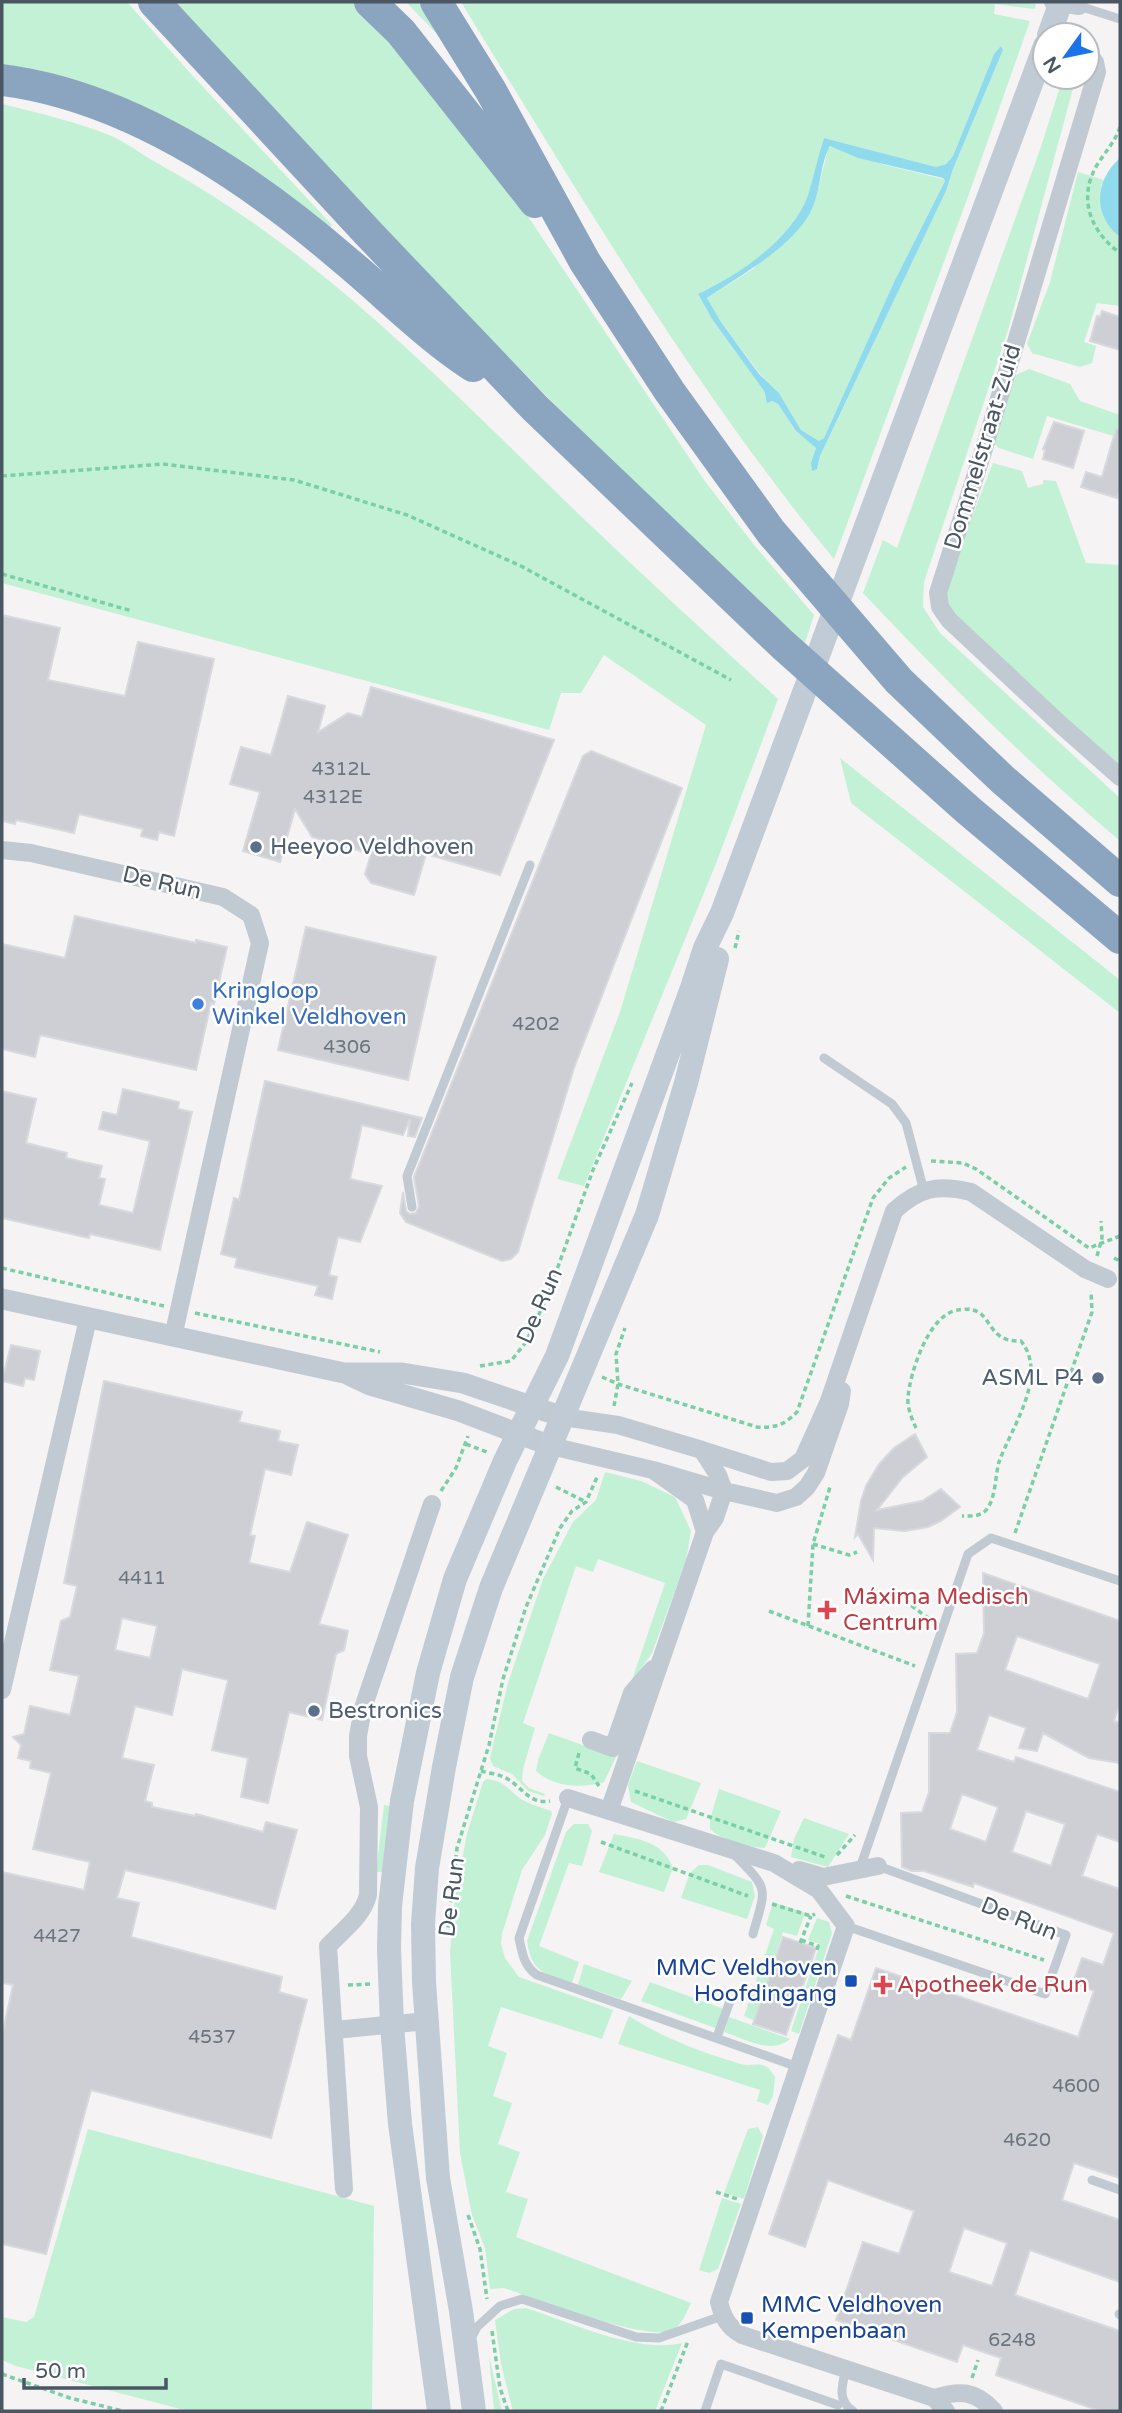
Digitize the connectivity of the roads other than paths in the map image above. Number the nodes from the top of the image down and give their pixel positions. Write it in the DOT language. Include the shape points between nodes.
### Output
graph roads {
  1 [pos="154,2"];
  2 [pos="370,2"];
  3 [pos="436,2"];
  4 [pos="1053,2"];
  5 [pos="1067,4"];
  6 [pos="1120,19"];
  7 [pos="1056,21"];
  8 [pos="2,80"];
  9 [pos="1031,80"];
  10 [pos="1091,91"];
  11 [pos="585,262"];
  12 [pos="535,408"];
  13 [pos="1120,777"];
  14 [pos="2,850"];
  15 [pos="530,865"];
  16 [pos="1120,881"];
  17 [pos="722,913"];
  18 [pos="1120,938"];
  19 [pos="824,1058"];
  20 [pos="924,1191"];
  21 [pos="412,1207"];
  22 [pos="1107,1278"];
  23 [pos="2,1299"];
  24 [pos="88,1319"];
  25 [pos="851,1336"];
  26 [pos="173,1337"];
  27 [pos="344,1373"];
  28 [pos="533,1407"];
  29 [pos="563,1416"];
  30 [pos="519,1434"];
  31 [pos="551,1446"];
  32 [pos="702,1450"];
  33 [pos="653,1470"];
  34 [pos="724,1491"];
  35 [pos="432,1504"];
  36 [pos="705,1532"];
  37 [pos="1120,1581"];
  38 [pos="660,1661"];
  39 [pos="2,1690"];
  40 [pos="586,1742"];
  41 [pos="568,1798"];
  42 [pos="609,1811"];
  43 [pos="729,1849"];
  44 [pos="775,1863"];
  45 [pos="869,1867"];
  46 [pos="846,1926"];
  47 [pos="753,1934"];
  48 [pos="730,2001"];
  49 [pos="427,2021"];
  50 [pos="392,2025"];
  51 [pos="335,2030"];
  52 [pos="717,2038"];
  53 [pos="798,2067"];
  54 [pos="1092,2180"];
  55 [pos="344,2189"];
  56 [pos="1120,2189"];
  57 [pos="722,2316"];
  58 [pos="467,2348"];
  59 [pos="846,2369"];
  60 [pos="838,2405"];
  61 [pos="940,2405"];
  62 [pos="439,2411"];
  63 [pos="474,2411"];
  64 [pos="705,2411"];
  65 [pos="853,2411"];
  66 [pos="995,2411"];
  1 -- 12 [label="highway"];
  2 -- 11 [label="highway" via="401,32"];
  3 -- 11 [label="highway"];
  4 -- 5 [label="street"];
  5 -- 6 [label="lane"];
  5 -- 7 [label="main road"];
  8 -- 12 [label="highway" via="119,114 218,166 316,236 462,359"];
  9 -- 17 [label="main road, De Run"];
  10 -- 13 [label="street, Dommelstraat-Zuid" via="938,600 949,620"];
  11 -- 16 [label="highway" via="670,392 771,532 835,607 900,681"];
  12 -- 18 [label="highway" via="782,644"];
  14 -- 26 [label="street, De Run" via="223,897 251,915 260,943"];
  15 -- 21 [label="lane" via="407,1176"];
  17 -- 28 [label="main road, De Run" via="705,948 563,1340"];
  17 -- 29 [label="main road, De Run" via="716,963 647,1215"];
  19 -- 20 [label="lane" via="892,1104 906,1123"];
  20 -- 22 [label="street" via="971,1192"];
  20 -- 25 [label="street" via="894,1211"];
  23 -- 24 [label="street"];
  24 -- 26 [label="street"];
  24 -- 39 [label="street"];
  25 -- 32 [label="street" via="803,1459 788,1471 771,1472"];
  25 -- 34 [label="street" via="840,1404 807,1487 796,1497 777,1503"];
  26 -- 27 [label="street"];
  27 -- 28 [label="street" via="381,1371 463,1383"];
  27 -- 30 [label="street"];
  28 -- 29 [label="street"];
  28 -- 30 [label="main road, De Run"];
  29 -- 31 [label="main road, De Run"];
  29 -- 32 [label="street" via="633,1428"];
  30 -- 31 [label="street"];
  30 -- 50 [label="main road, De Run" via="456,1579 417,1721 391,1892"];
  31 -- 33 [label="street"];
  31 -- 49 [label="main road, De Run" via="491,1588 462,1677 427,1868 423,1924"];
  32 -- 34 [label="street"];
  33 -- 34 [label="street"];
  33 -- 36 [label="street" via="695,1500"];
  34 -- 36 [label="street"];
  35 -- 51 [label="street" via="363,1708 358,1755 369,1807 368,1895 359,1914 328,1946"];
  36 -- 38 [label="street"];
  37 -- 45 [label="lane" via="991,1538 968,1554"];
  38 -- 40 [label="street" via="632,1693 613,1748"];
  38 -- 42 [label="street"];
  41 -- 42 [label="street"];
  41 -- 52 [label="lane" via="519,1938 530,1970"];
  42 -- 43 [label="street"];
  43 -- 44 [label="street"];
  43 -- 47 [label="lane" via="758,1878 763,1890"];
  44 -- 45 [label="street" via="823,1877 837,1867"];
  44 -- 46 [label="street" via="819,1890"];
  45 -- 46 [label="lane, De Run" via="1066,1935 1045,1994"];
  46 -- 53 [label="street"];
  48 -- 52 [label="lane"];
  49 -- 50 [label="street"];
  49 -- 58 [label="main road, De Run" via="438,2178"];
  50 -- 51 [label="street"];
  50 -- 62 [label="main road, De Run" via="400,2124"];
  51 -- 55 [label="street"];
  52 -- 53 [label="lane"];
  53 -- 57 [label="street" via="724,2285 719,2302"];
  54 -- 56 [label="lane"];
  57 -- 58 [label="lane" via="659,2339 636,2337 523,2299 509,2301 489,2315"];
  57 -- 59 [label="street" via="742,2335"];
  58 -- 63 [label="main road, De Run"];
  59 -- 61 [label="street"];
  59 -- 65 [label="lane" via="841,2392 843,2402"];
  60 -- 64 [label="lane" via="722,2364"];
  61 -- 66 [label="street" via="952,2392 968,2392"];
}
